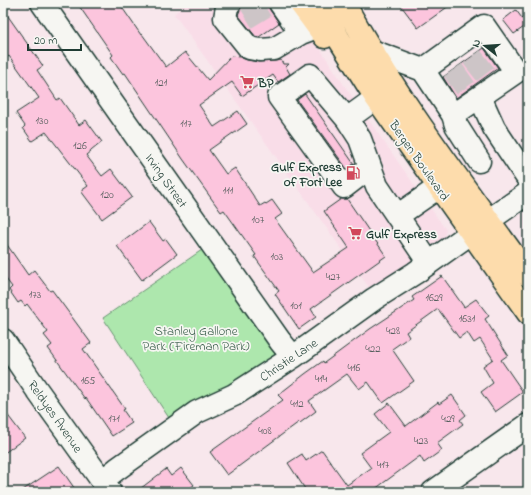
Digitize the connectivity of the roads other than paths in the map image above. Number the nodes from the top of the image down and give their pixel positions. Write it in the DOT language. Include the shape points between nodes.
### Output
graph roads {
  1 [pos="42,3"];
  2 [pos="230,3"];
  3 [pos="280,3"];
  4 [pos="300,3"];
  5 [pos="319,3"];
  6 [pos="344,3"];
  7 [pos="309,30"];
  8 [pos="372,51"];
  9 [pos="423,70"];
  10 [pos="480,90"];
  11 [pos="376,98"];
  12 [pos="453,115"];
  13 [pos="347,119"];
  14 [pos="494,128"];
  15 [pos="479,161"];
  16 [pos="370,167"];
  17 [pos="528,179"];
  18 [pos="439,187"];
  19 [pos="466,188"];
  20 [pos="528,193"];
  21 [pos="397,216"];
  22 [pos="489,220"];
  23 [pos="471,233"];
  24 [pos="429,263"];
  25 [pos="528,275"];
  26 [pos="528,312"];
  27 [pos="3,340"];
  28 [pos="293,357"];
  29 [pos="528,425"];
  30 [pos="106,487"];
  31 [pos="434,492"];
  1 -- 28 [label="street, Irving Street"];
  2 -- 7 [label="street" via="225,18 249,48 260,50 272,39"];
  3 -- 7 [label="street"];
  4 -- 7 [label="highway"];
  5 -- 11 [label="highway, Bergen Boulevard"];
  6 -- 8 [label="highway, Bergen Boulevard"];
  7 -- 11 [label="highway"];
  8 -- 9 [label="street"];
  8 -- 19 [label="highway, Bergen Boulevard"];
  9 -- 10 [label="street" via="448,63 467,49 484,26 516,72"];
  9 -- 12 [label="street"];
  10 -- 12 [label="street"];
  10 -- 14 [label="street"];
  11 -- 13 [label="street"];
  11 -- 18 [label="highway, Bergen Boulevard"];
  12 -- 15 [label="street" via="456,125"];
  13 -- 16 [label="street" via="360,139"];
  13 -- 16 [label="street" via="310,76 279,97 344,187"];
  14 -- 15 [label="street"];
  14 -- 17 [label="street"];
  15 -- 19 [label="street"];
  16 -- 21 [label="street" via="377,186"];
  18 -- 21 [label="street"];
  18 -- 23 [label="highway, Bergen Boulevard"];
  19 -- 22 [label="highway, Bergen Boulevard"];
  20 -- 22 [label="street"];
  21 -- 24 [label="street"];
  22 -- 25 [label="highway, Bergen Boulevard"];
  23 -- 24 [label="street, Christie Lane"];
  23 -- 26 [label="highway, Bergen Boulevard"];
  24 -- 28 [label="street, Christie Lane"];
  27 -- 30 [label="street, Reldyes Avenue"];
  28 -- 30 [label="street, Christie Lane" via="234,395 197,412 117,469"];
  29 -- 31 [label="street"];
}
